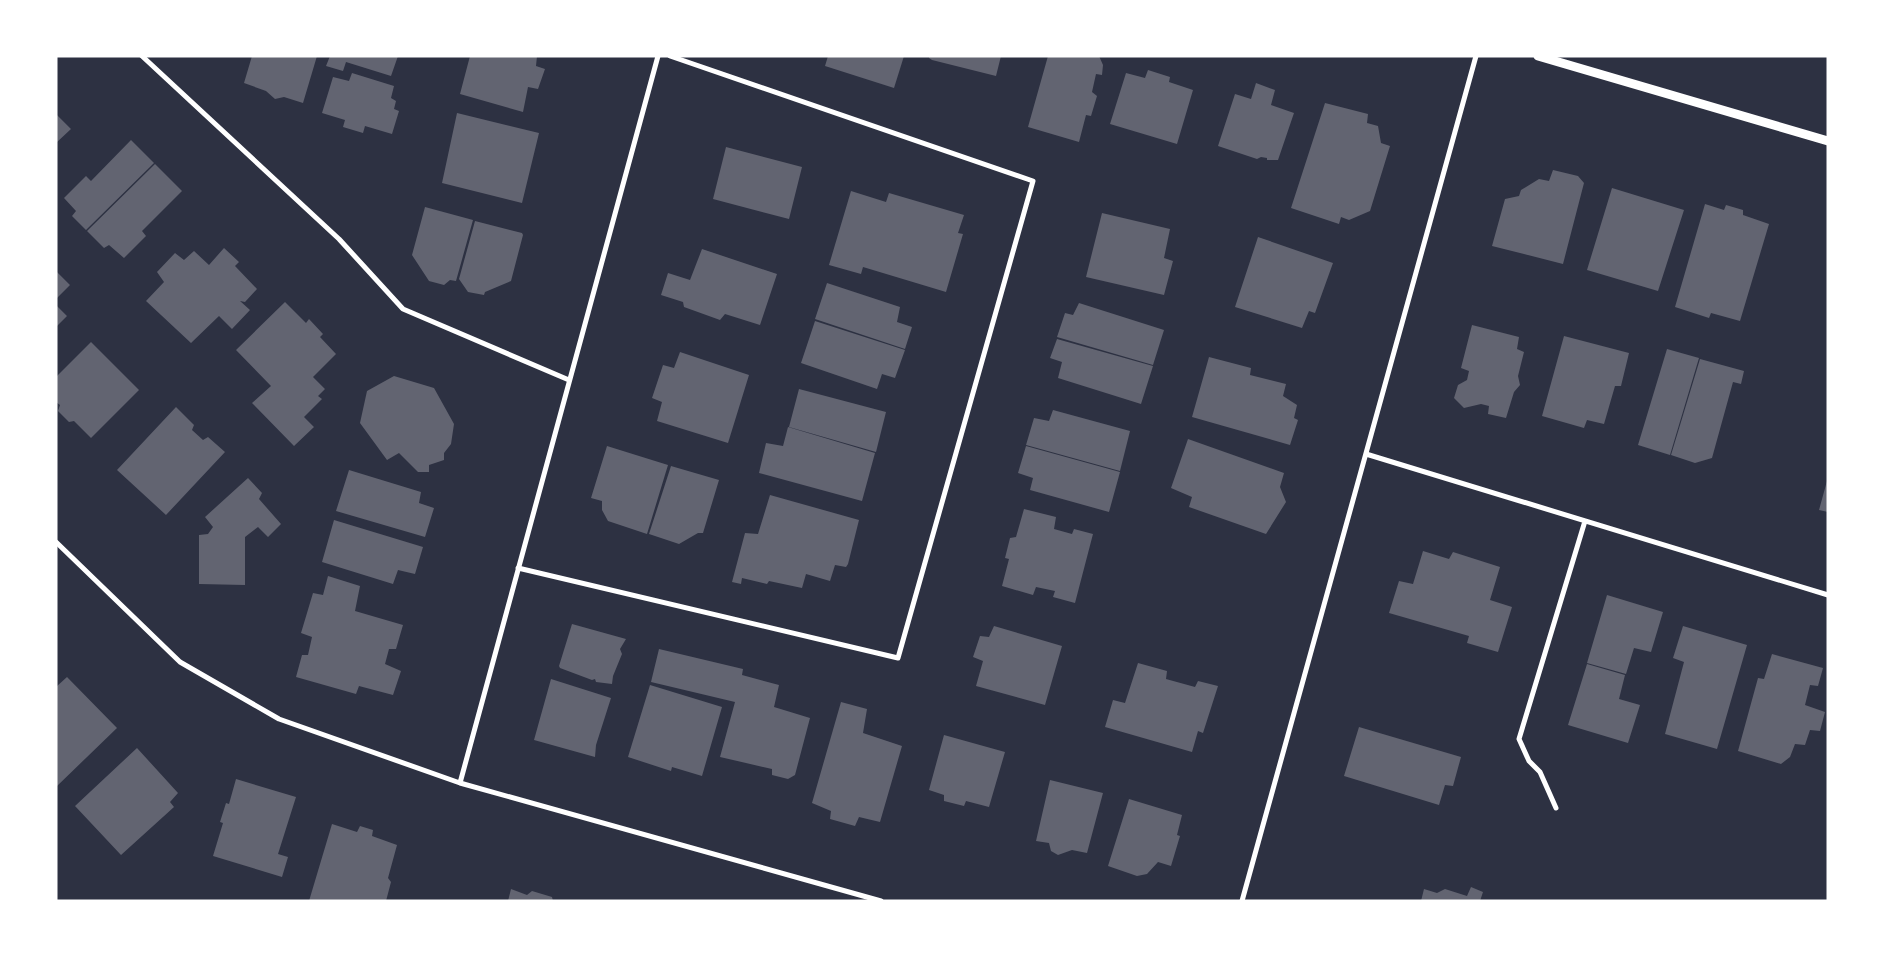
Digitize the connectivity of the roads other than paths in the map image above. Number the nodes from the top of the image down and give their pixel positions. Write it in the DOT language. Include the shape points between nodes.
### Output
graph roads {
  1 [pos="142,56"];
  2 [pos="658,56"];
  3 [pos="670,56"];
  4 [pos="1476,56"];
  5 [pos="1538,56"];
  6 [pos="1828,141"];
  7 [pos="569,380"];
  8 [pos="1366,454"];
  9 [pos="1585,521"];
  10 [pos="56,542"];
  11 [pos="518,568"];
  12 [pos="1828,595"];
  13 [pos="460,783"];
  14 [pos="1556,808"];
  15 [pos="881,901"];
  16 [pos="1242,901"];
  1 -- 7 [label="street" via="339,239 404,308"];
  2 -- 7 [label="street"];
  3 -- 11 [label="street" via="1033,180 898,658"];
  4 -- 8 [label="street"];
  5 -- 6 [label="street"];
  7 -- 11 [label="street"];
  8 -- 9 [label="street"];
  8 -- 16 [label="street"];
  9 -- 12 [label="street"];
  9 -- 14 [label="street" via="1520,739"];
  10 -- 13 [label="street" via="180,662 279,719"];
  11 -- 13 [label="street"];
  13 -- 15 [label="street"];
}
